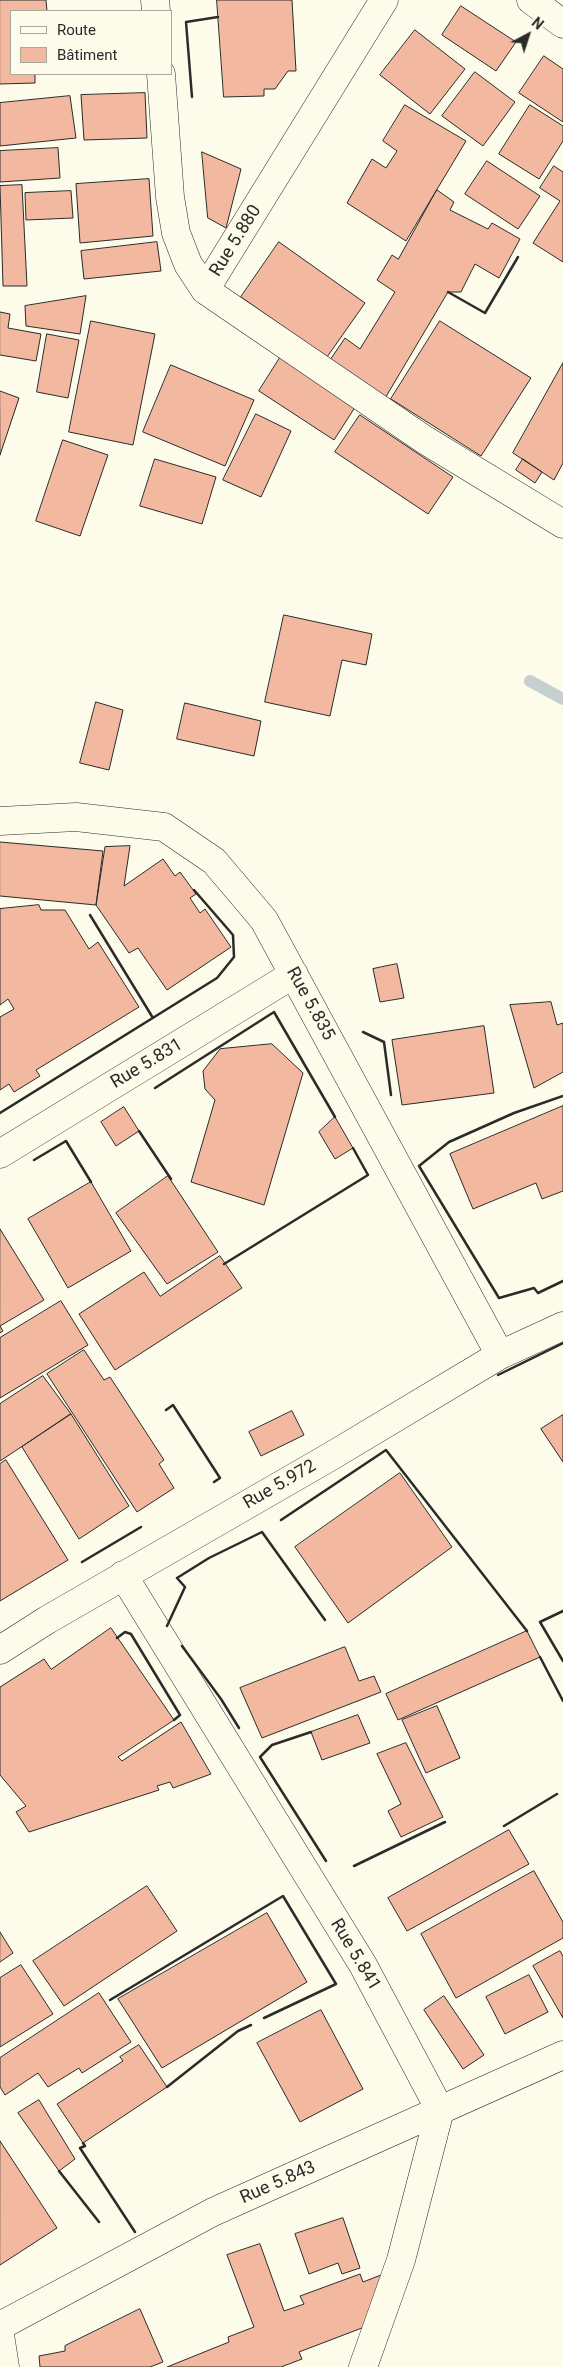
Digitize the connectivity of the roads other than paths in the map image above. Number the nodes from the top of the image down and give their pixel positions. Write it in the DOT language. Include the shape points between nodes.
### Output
graph roads {
  1 [pos="384,0"];
  2 [pos="531,0"];
  3 [pos="563,24"];
  4 [pos="161,75"];
  5 [pos="205,290"];
  6 [pos="563,524"];
  7 [pos="0,821"];
  8 [pos="294,974"];
  9 [pos="0,1154"];
  10 [pos="563,1326"];
  11 [pos="500,1354"];
  12 [pos="123,1575"];
  13 [pos="0,1650"];
  14 [pos="563,2055"];
  15 [pos="440,2110"];
  16 [pos="0,2326"];
  17 [pos="0,2335"];
  18 [pos="5,2367"];
  19 [pos="363,2367"];
  1 -- 5 [label="street, Rue 5.880"];
  2 -- 3 [label="street"];
  4 -- 5 [label="street, Rue 5.880" via="170,197 176,233 188,264"];
  5 -- 6 [label="street" via="425,440"];
  7 -- 8 [label="street, Rue 5.835" via="76,817 164,827 214,861 264,920"];
  8 -- 9 [label="street, Rue 5.831"];
  8 -- 11 [label="street, Rue 5.835"];
  10 -- 11 [label="street, Rue 5.972"];
  11 -- 12 [label="street, Rue 5.972" via="328,1458"];
  12 -- 13 [label="street, Rue 5.972"];
  12 -- 15 [label="street, Rue 5.841" via="362,1965"];
  14 -- 15 [label="street, Rue 5.843"];
  15 -- 16 [label="street, Rue 5.843" via="213,2212"];
  15 -- 19 [label="street" via="400,2260"];
  17 -- 18 [label="street"];
}
